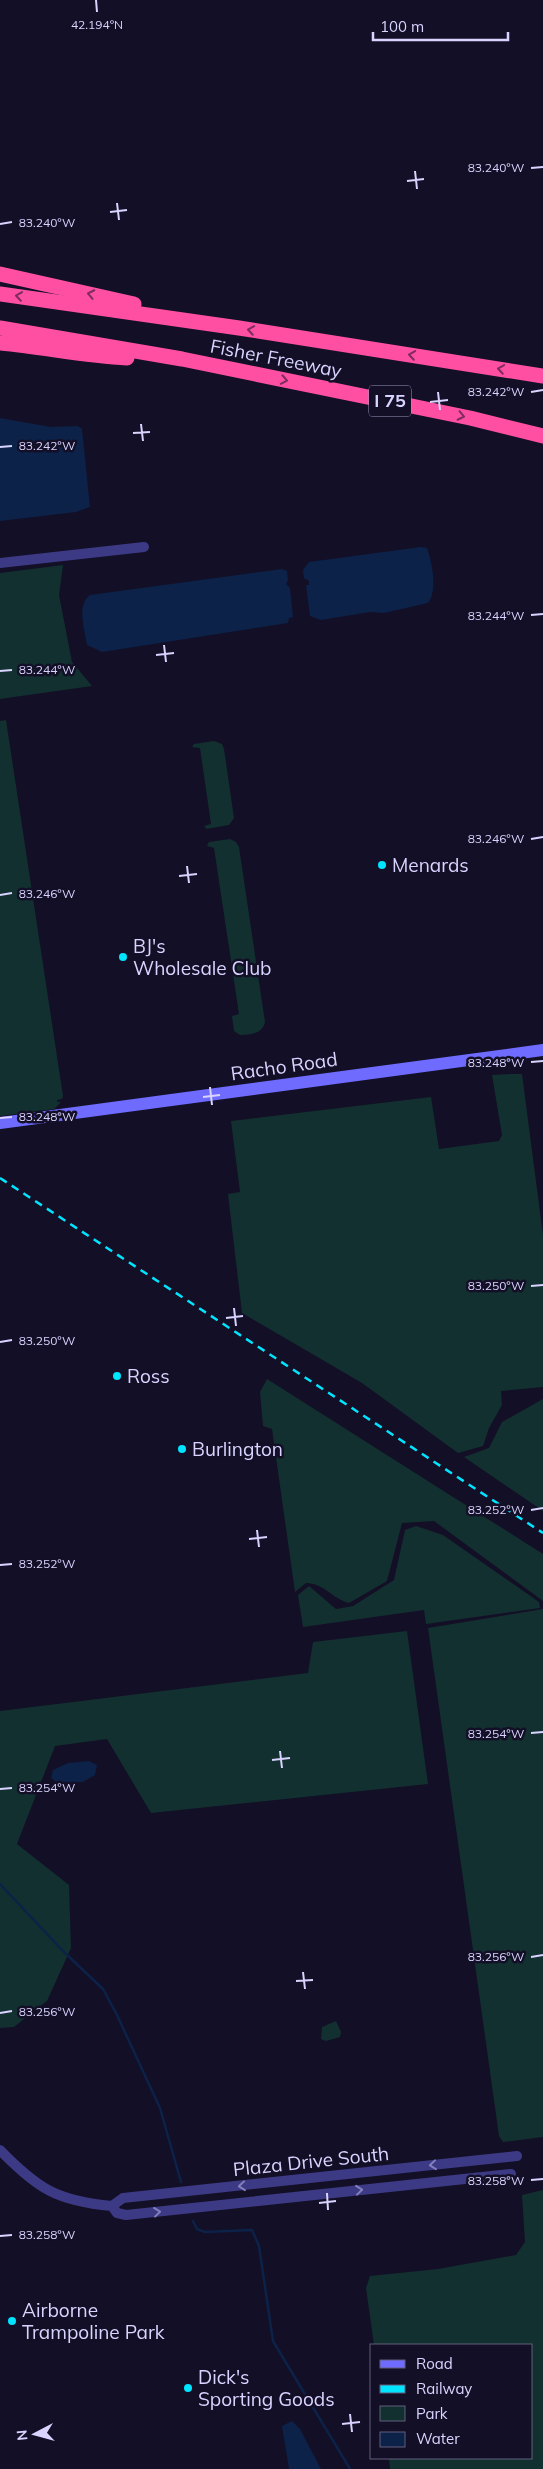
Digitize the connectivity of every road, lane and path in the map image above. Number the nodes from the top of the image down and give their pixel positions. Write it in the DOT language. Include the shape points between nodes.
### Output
graph roads {
  1 [pos="0,274"];
  2 [pos="0,294"];
  3 [pos="206,323"];
  4 [pos="0,328"];
  5 [pos="0,343"];
  6 [pos="182,359"];
  7 [pos="543,376"];
  8 [pos="543,436"];
  9 [pos="144,547"];
  10 [pos="0,563"];
  11 [pos="543,1050"];
  12 [pos="0,1123"];
  13 [pos="0,2150"];
  14 [pos="517,2156"];
  15 [pos="482,2160"];
  16 [pos="416,2167"];
  17 [pos="510,2174"];
  18 [pos="484,2177"];
  19 [pos="291,2180"];
  20 [pos="417,2184"];
  21 [pos="293,2197"];
  22 [pos="112,2206"];
  3 -- 1 [label="highway, one-way" via="162,309"];
  3 -- 2 [label="highway, Fisher Freeway, one-way"];
  7 -- 3 [label="highway, Fisher Freeway, one-way"];
  4 -- 6 [label="highway, Fisher Freeway / I 75"];
  5 -- 6 [label="highway" via="104,357"];
  6 -- 8 [label="highway, Fisher Freeway / I 75, one-way"];
  9 -- 10 [label="street"];
  11 -- 12 [label="street, Racho Road"];
  13 -- 22 [label="street, Plaza Drive South" via="23,2174 50,2192 78,2202"];
  14 -- 15 [label="street, Plaza Drive South"];
  15 -- 16 [label="street, Plaza Drive South, one-way"];
  15 -- 18 [label="street"];
  16 -- 19 [label="street, Plaza Drive South"];
  16 -- 20 [label="street"];
  17 -- 18 [label="street, Plaza Drive South"];
  18 -- 20 [label="street, Plaza Drive South"];
  19 -- 21 [label="street"];
  19 -- 22 [label="street, Plaza Drive South, one-way" via="123,2198"];
  21 -- 20 [label="street, Plaza Drive South, one-way"];
  22 -- 21 [label="street, Plaza Drive South, one-way" via="117,2213 126,2215"];
}
